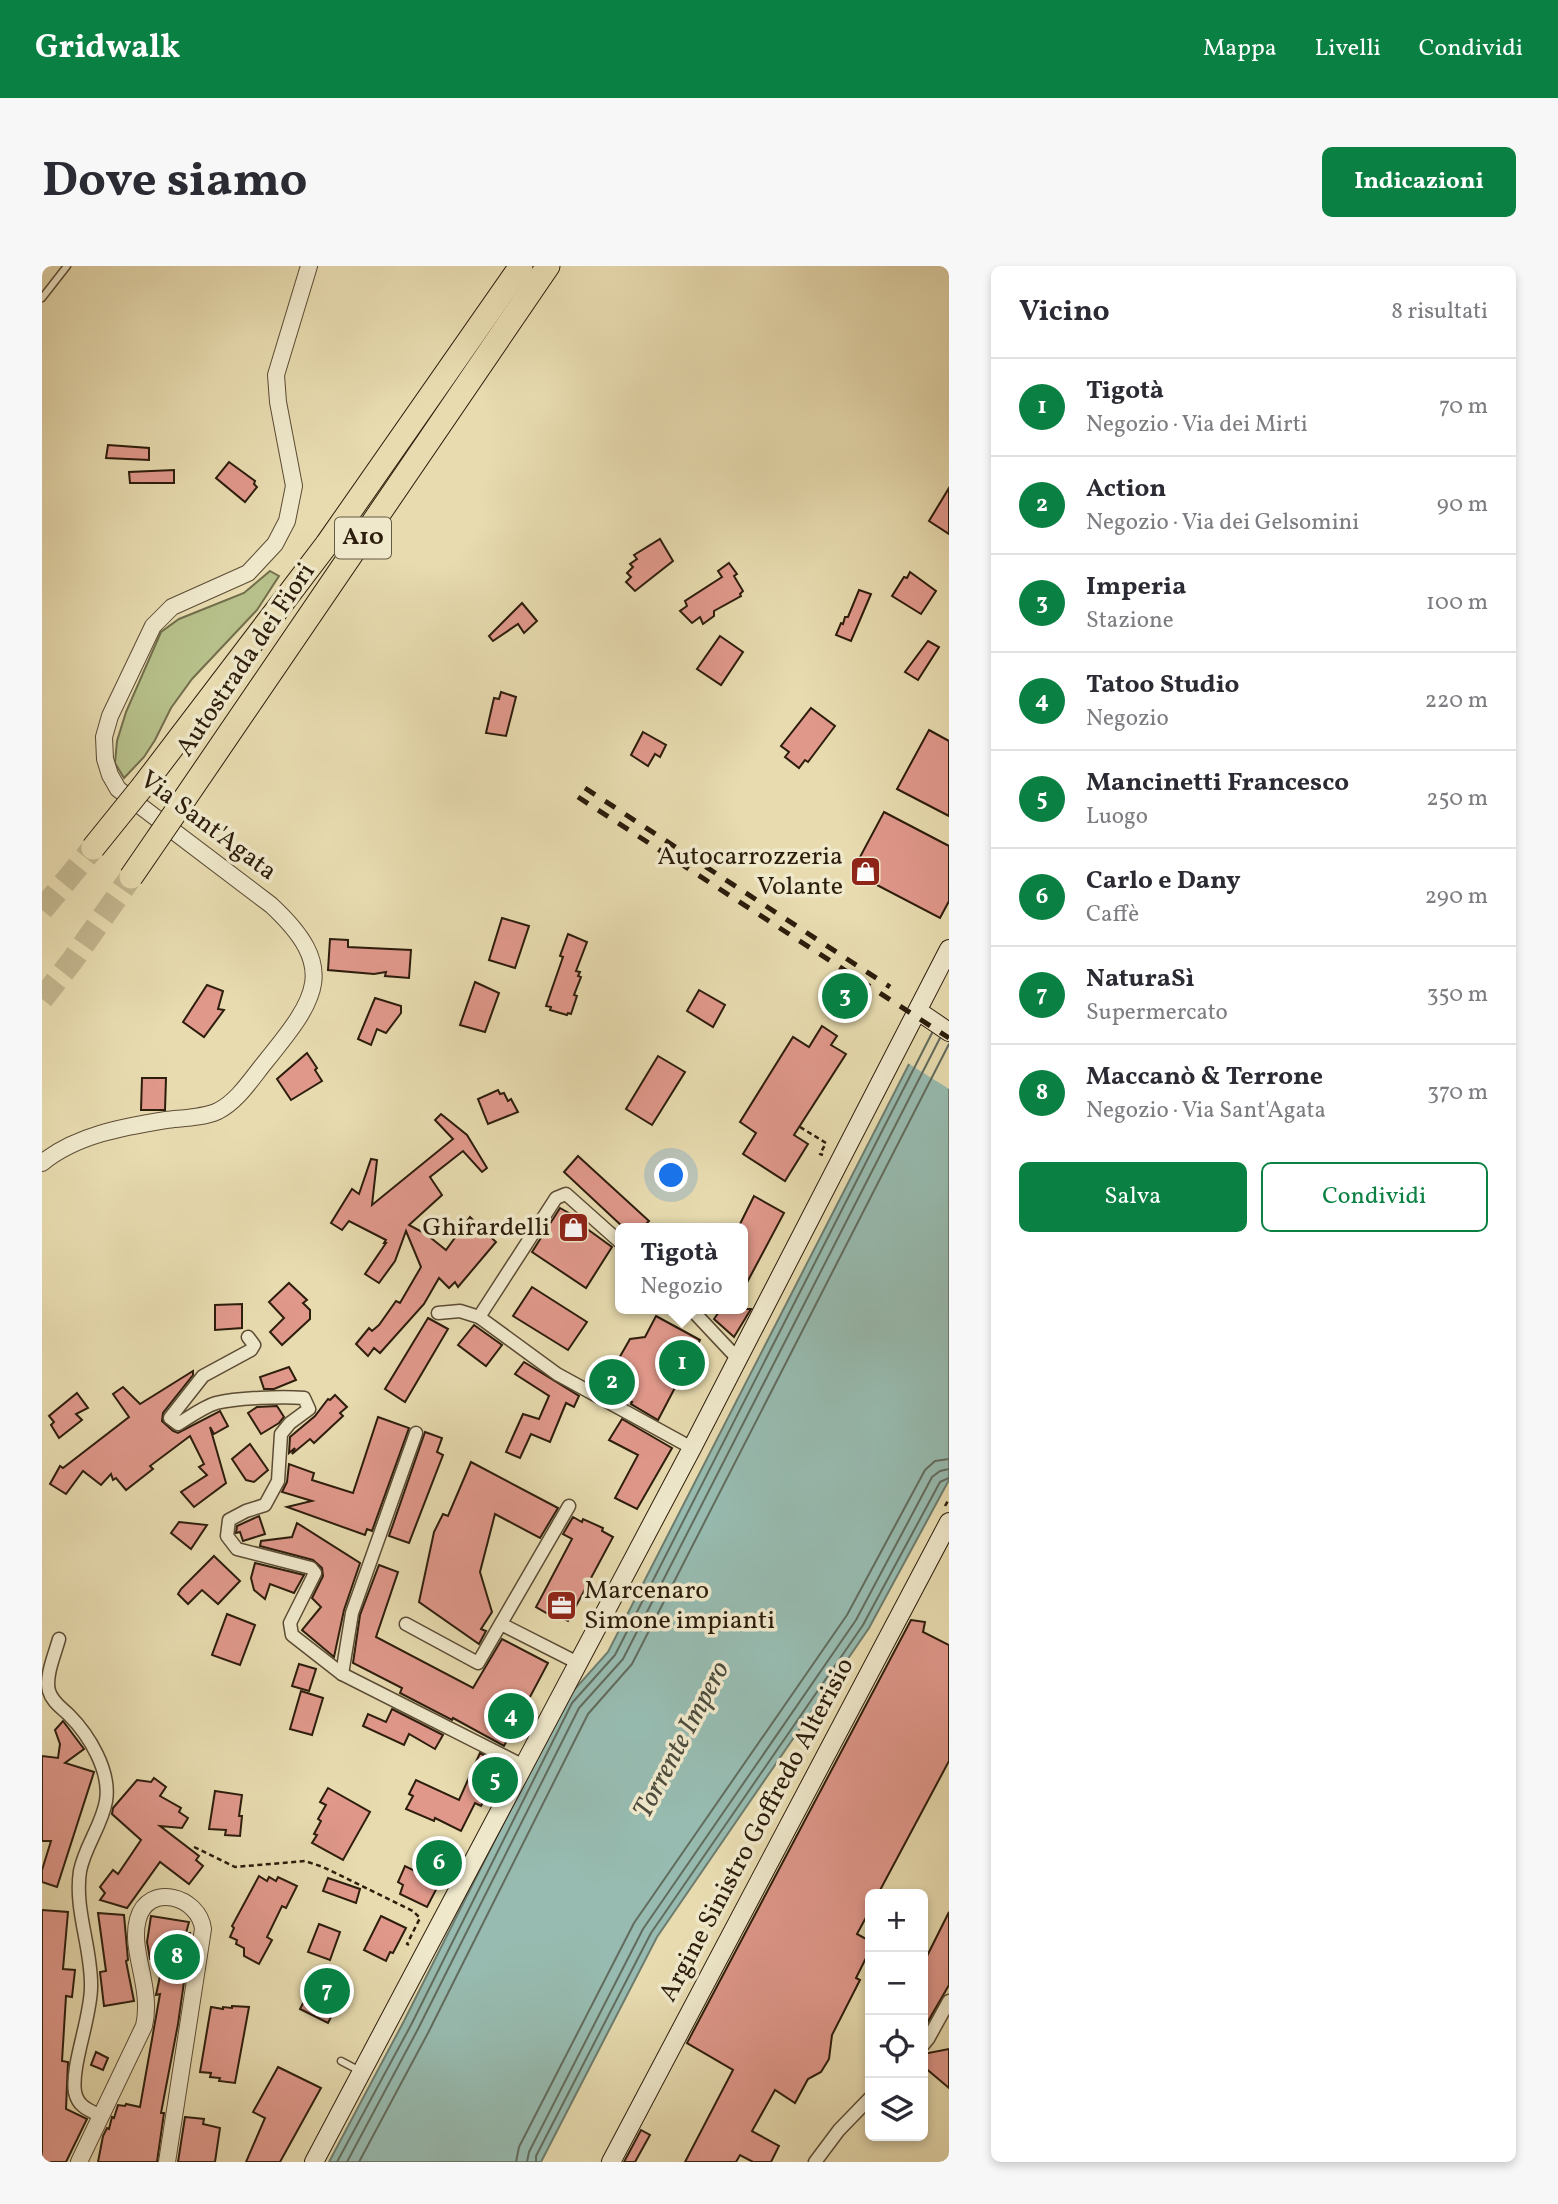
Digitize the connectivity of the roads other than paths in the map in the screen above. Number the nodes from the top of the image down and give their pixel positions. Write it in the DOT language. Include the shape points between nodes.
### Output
graph roads {
  1 [pos="67,266"];
  2 [pos="309,266"];
  3 [pos="521,266"];
  4 [pos="548,266"];
  5 [pos="42,298"];
  6 [pos="93,848"];
  7 [pos="131,877"];
  8 [pos="949,949"];
  9 [pos="918,1011"];
  10 [pos="949,1032"];
  11 [pos="42,1162"];
  12 [pos="615,1238"];
  13 [pos="438,1313"];
  14 [pos="696,1314"];
  15 [pos="479,1317"];
  16 [pos="248,1336"];
  17 [pos="738,1359"];
  18 [pos="416,1433"];
  19 [pos="692,1448"];
  20 [pos="569,1506"];
  21 [pos="949,1522"];
  22 [pos="406,1624"];
  23 [pos="501,1624"];
  24 [pos="59,1639"];
  25 [pos="578,1663"];
  26 [pos="342,1675"];
  27 [pos="42,1692"];
  28 [pos="54,1701"];
  29 [pos="524,1766"];
  30 [pos="949,2001"];
  31 [pos="928,2039"];
  32 [pos="341,2061"];
  33 [pos="362,2072"];
  34 [pos="865,2103"];
  35 [pos="101,2116"];
  36 [pos="79,2162"];
  37 [pos="167,2162"];
  38 [pos="314,2162"];
  39 [pos="611,2162"];
  40 [pos="815,2162"];
  1 -- 5 [label="lane"];
  2 -- 11 [label="street, Via Sant'Agata" via="276,375 294,486 287,521 275,544 247,573 172,607 153,626 110,716 103,748 118,789 289,922 313,961 310,998 295,1026 251,1080 218,1111 136,1125 74,1142"];
  3 -- 6 [label="highway, Autostrada dei Fiori / A10, bridge" via="319,555"];
  4 -- 7 [label="highway, Autostrada dei Fiori / A10, bridge"];
  8 -- 9 [label="main road"];
  9 -- 10 [label="main road"];
  9 -- 17 [label="main road"];
  12 -- 15 [label="street" via="566,1194 556,1198"];
  13 -- 15 [label="street" via="460,1311"];
  14 -- 17 [label="street"];
  15 -- 19 [label="street" via="557,1374"];
  16 -- 26 [label="street" via="254,1345 251,1350 203,1376 170,1418 178,1424 216,1404 234,1401 304,1398 309,1409 281,1434 278,1481 265,1505 229,1520 226,1536 237,1549 311,1568 315,1573 290,1623 292,1635"];
  17 -- 19 [label="main road"];
  18 -- 26 [label="street" via="352,1614"];
  19 -- 25 [label="main road"];
  20 -- 23 [label="street"];
  21 -- 39 [label="main road, Argine Sinistro Goffredo Alterisio"];
  22 -- 23 [label="street" via="478,1663"];
  23 -- 25 [label="street"];
  24 -- 28 [label="street" via="48,1682"];
  25 -- 29 [label="main road"];
  26 -- 29 [label="street"];
  27 -- 28 [label="street"];
  28 -- 35 [label="street" via="93,1746 103,1769 106,1796 81,1869 79,1898 92,1989 75,2084 82,2107"];
  29 -- 33 [label="main road"];
  30 -- 31 [label="street"];
  32 -- 33 [label="lane"];
  33 -- 38 [label="main road"];
  34 -- 40 [label="street"];
  35 -- 36 [label="street"];
  35 -- 37 [label="street" via="147,2012 136,1936 138,1919 152,1900 173,1897 199,1914 203,1939"];
}
